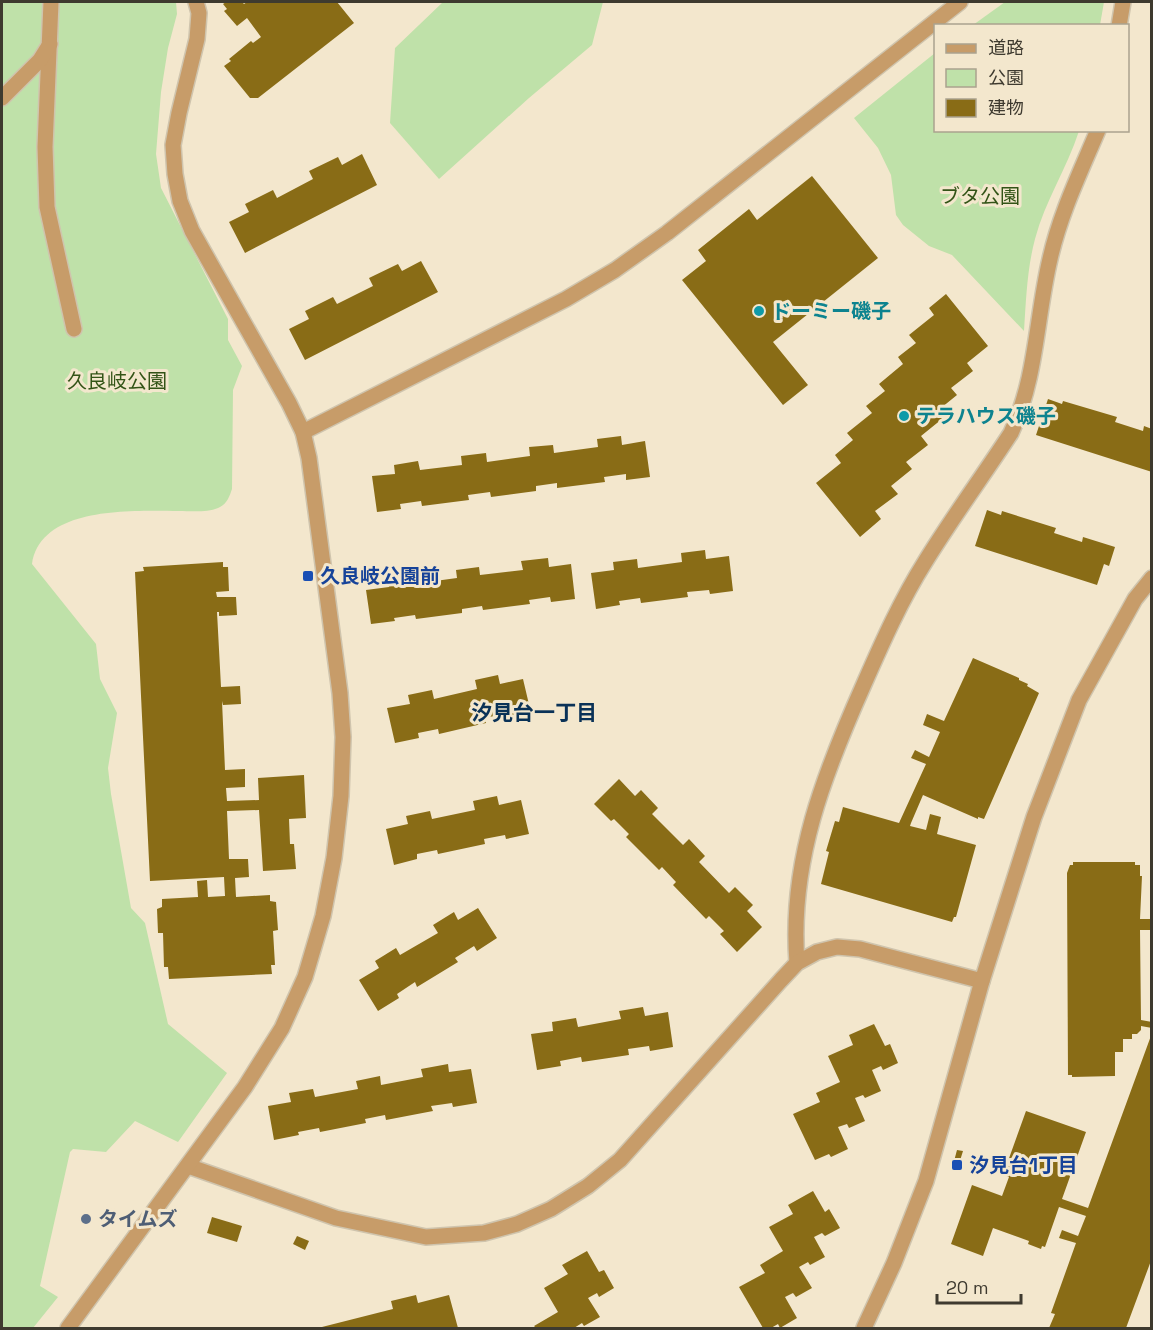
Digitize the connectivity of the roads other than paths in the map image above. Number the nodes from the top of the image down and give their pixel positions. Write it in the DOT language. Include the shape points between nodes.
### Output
graph roads {
  1 [pos="51,2"];
  2 [pos="196,2"];
  3 [pos="960,2"];
  4 [pos="1123,2"];
  5 [pos="1119,24"];
  6 [pos="50,44"];
  7 [pos="2,98"];
  8 [pos="1097,132"];
  9 [pos="75,329"];
  10 [pos="303,432"];
  11 [pos="1152,578"];
  12 [pos="797,963"];
  13 [pos="982,981"];
  14 [pos="188,1166"];
  15 [pos="68,1329"];
  16 [pos="864,1329"];
  1 -- 6 [label="street"];
  2 -- 10 [label="street" via="197,39 173,145 180,201 192,231"];
  3 -- 10 [label="street" via="615,270"];
  4 -- 5 [label="street"];
  6 -- 7 [label="street" via="40,60"];
  6 -- 9 [label="street" via="46,207"];
  8 -- 12 [label="street" via="1058,224 1022,411 919,574 881,646 816,804 802,863 795,939"];
  10 -- 14 [label="street" via="340,693 341,796 334,858 323,916 305,977 282,1028"];
  11 -- 13 [label="street" via="1135,599 1079,700 1034,817"];
  12 -- 13 [label="street" via="837,947 860,949"];
  12 -- 14 [label="street" via="620,1160 551,1209 517,1224 484,1233 426,1237 336,1218"];
  13 -- 16 [label="street" via="926,1181"];
  14 -- 15 [label="street"];
}
